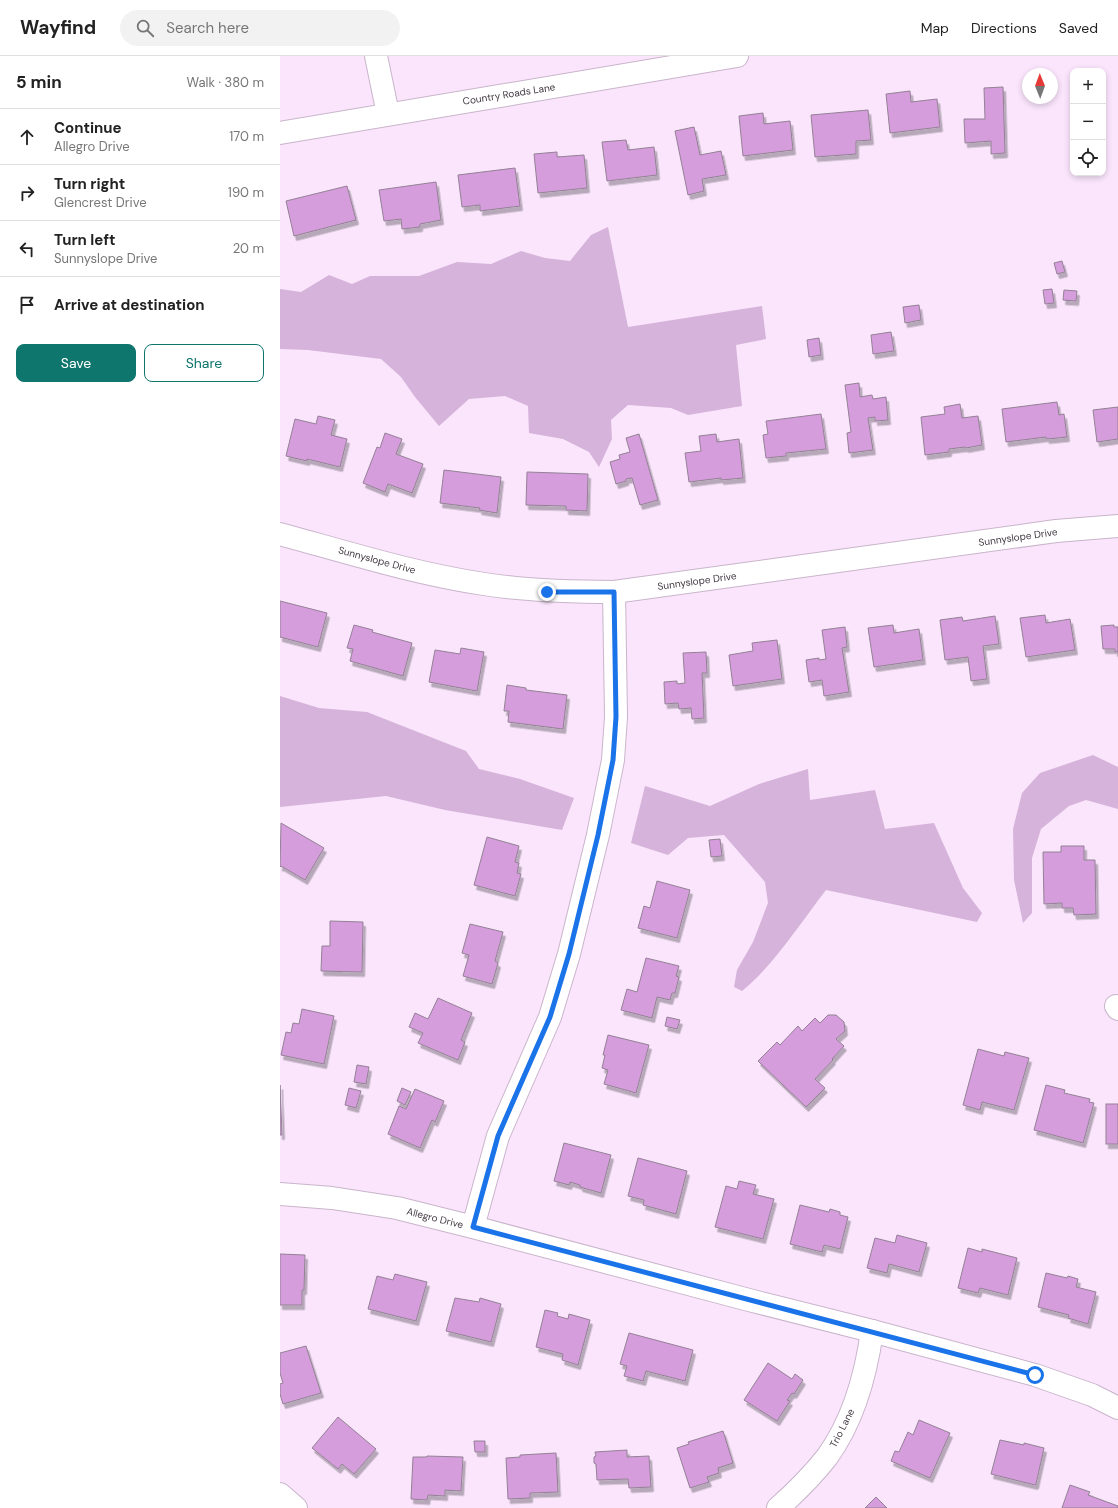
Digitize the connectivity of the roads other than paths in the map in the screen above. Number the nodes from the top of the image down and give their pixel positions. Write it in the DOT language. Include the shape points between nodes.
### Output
graph roads {
  1 [pos="376,56"];
  2 [pos="737,56"];
  3 [pos="388,114"];
  4 [pos="280,133"];
  5 [pos="1118,526"];
  6 [pos="280,534"];
  7 [pos="614,592"];
  8 [pos="280,1194"];
  9 [pos="473,1227"];
  10 [pos="872,1331"];
  11 [pos="1118,1408"];
  12 [pos="280,1494"];
  13 [pos="296,1508"];
  14 [pos="778,1508"];
  1 -- 3 [label="street"];
  2 -- 3 [label="street, Country Roads Lane"];
  3 -- 4 [label="street, Country Roads Lane"];
  5 -- 7 [label="street, Sunnyslope Drive" via="1056,531"];
  6 -- 7 [label="street, Sunnyslope Drive" via="433,574 484,584 547,592"];
  7 -- 9 [label="street" via="614,753 598,835 569,954 550,1017 498,1136"];
  8 -- 9 [label="street, Allegro Drive" via="332,1198 397,1208"];
  9 -- 10 [label="street, Allegro Drive"];
  10 -- 11 [label="street, Allegro Drive" via="1035,1375 1092,1395"];
  10 -- 14 [label="street, Trio Lane" via="861,1387 847,1422 827,1456 802,1486"];
  12 -- 13 [label="street"];
}
